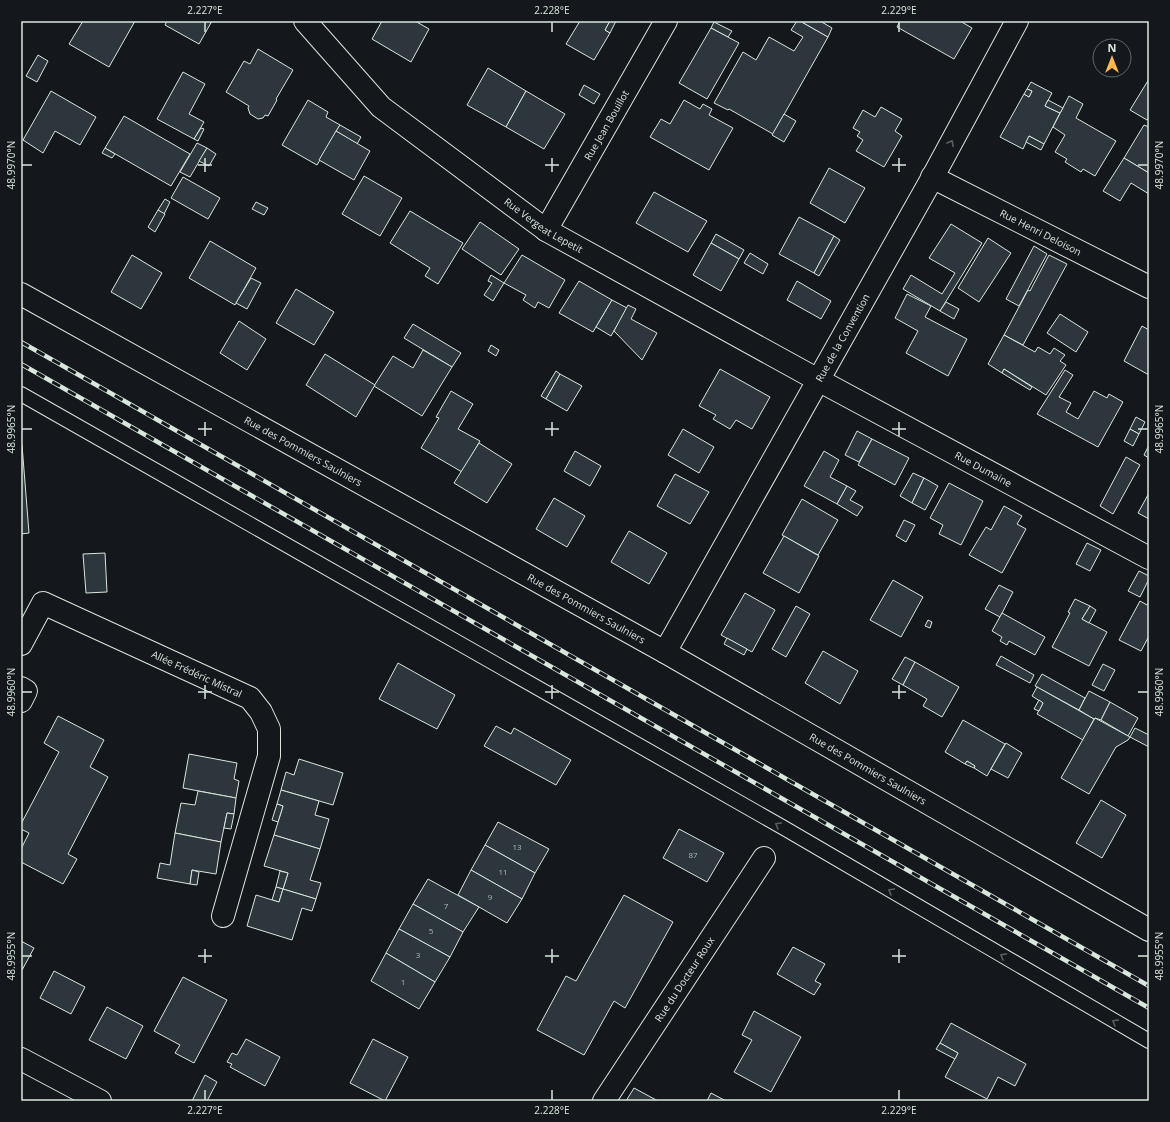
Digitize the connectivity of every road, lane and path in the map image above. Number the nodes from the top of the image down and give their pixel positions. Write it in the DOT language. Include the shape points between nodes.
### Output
graph roads {
  1 [pos="305,21"];
  2 [pos="666,21"];
  3 [pos="1017,21"];
  4 [pos="932,177"];
  5 [pos="546,230"];
  6 [pos="1149,286"];
  7 [pos="21,294"];
  8 [pos="818,379"];
  9 [pos="21,394"];
  10 [pos="1149,558"];
  11 [pos="21,644"];
  12 [pos="665,652"];
  13 [pos="21,688"];
  14 [pos="21,702"];
  15 [pos="764,858"];
  16 [pos="223,916"];
  17 [pos="1149,930"];
  18 [pos="1149,1041"];
  19 [pos="21,1059"];
  20 [pos="100,1101"];
  21 [pos="604,1101"];
  1 -- 5 [label="street, Rue Vergeat Lepetit" via="381,107"];
  2 -- 5 [label="street, Rue Jean Bouillot"];
  4 -- 3 [label="street, Rue de la Convention, one-way"];
  4 -- 6 [label="street, Rue Henri Deloison"];
  4 -- 8 [label="street, Rue de la Convention"];
  5 -- 8 [label="street, Rue Vergeat Lepetit"];
  7 -- 12 [label="street, Rue des Pommiers Saulniers"];
  8 -- 10 [label="street, Rue Dumaine"];
  8 -- 12 [label="street, Rue de la Convention"];
  18 -- 9 [label="lane, one-way" via="777,824"];
  11 -- 16 [label="street, Allée Frédéric Mistral" via="44,603 250,698 261,712 269,729 269,756"];
  12 -- 17 [label="street, Rue des Pommiers Saulniers"];
  13 -- 14 [label="street" via="26,691"];
  15 -- 21 [label="street, Rue du Docteur Roux"];
  19 -- 20 [label="street"];
}
